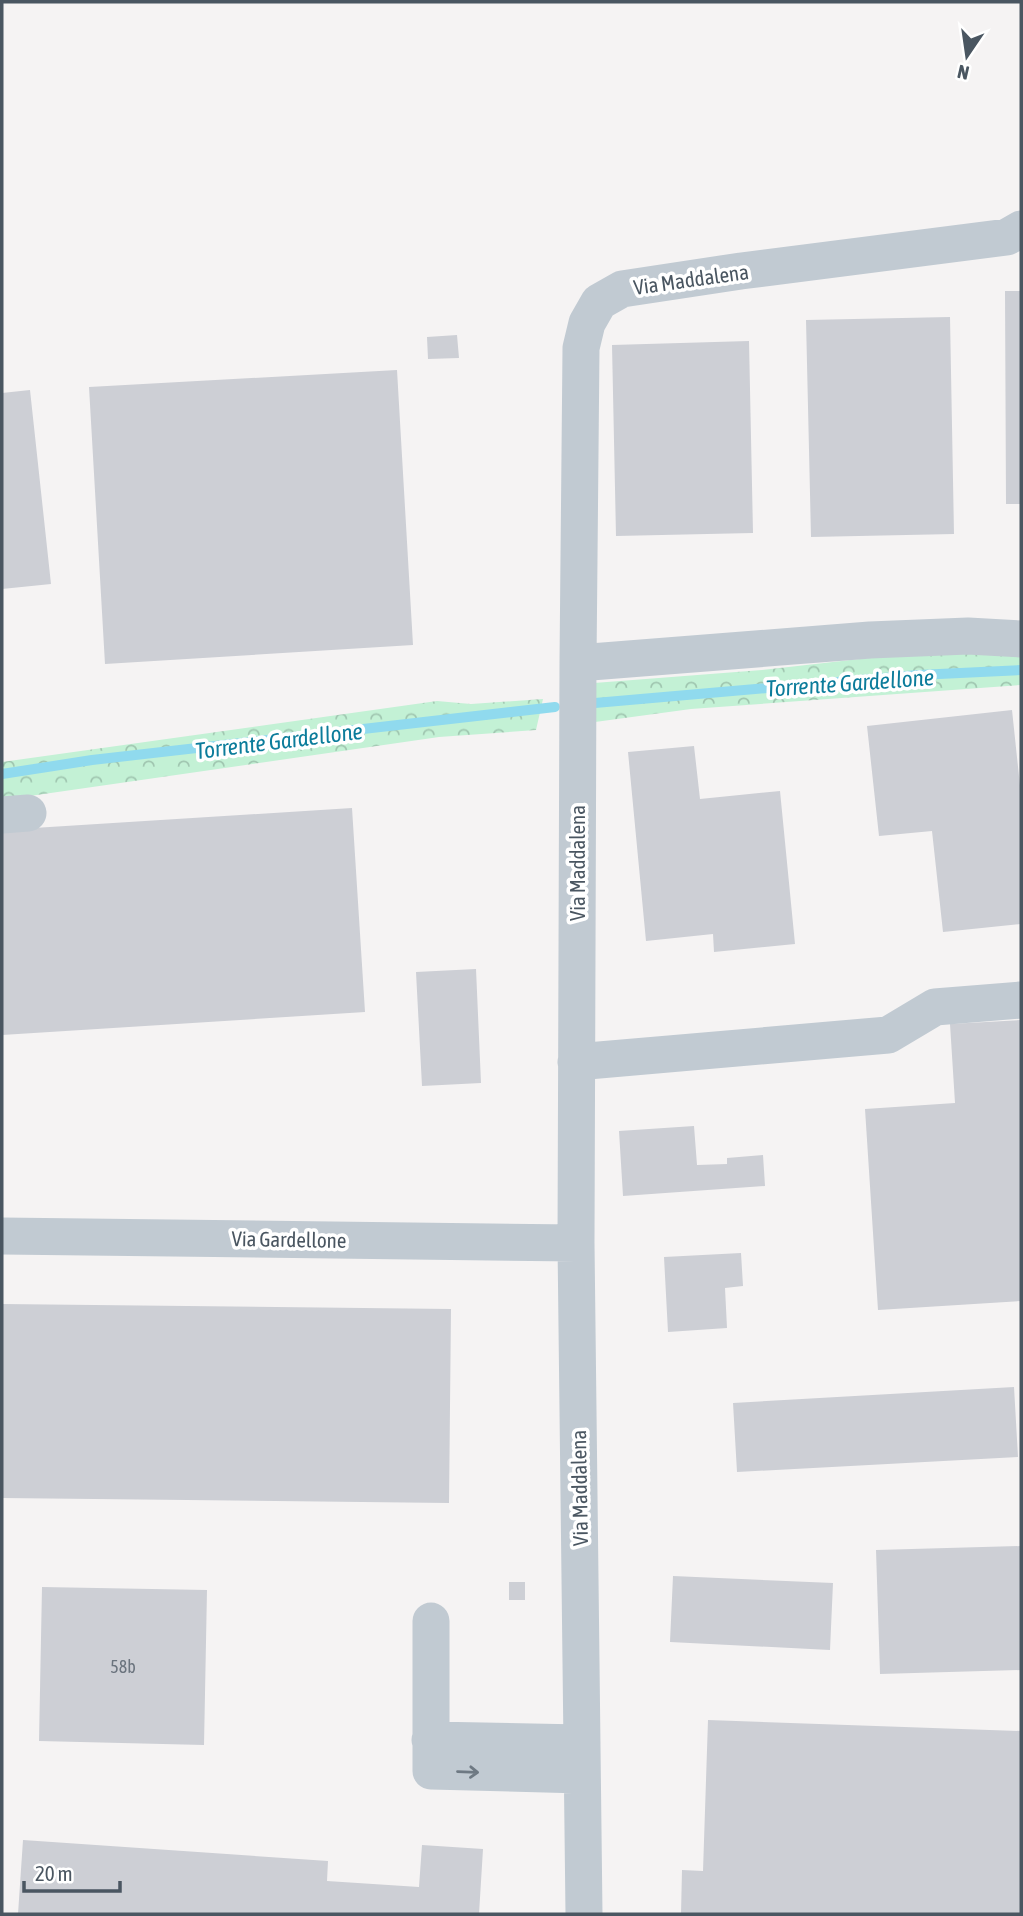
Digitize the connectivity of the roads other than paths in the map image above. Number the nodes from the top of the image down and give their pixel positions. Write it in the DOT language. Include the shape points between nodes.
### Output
graph roads {
  1 [pos="1021,229"];
  2 [pos="1021,639"];
  3 [pos="578,663"];
  4 [pos="1021,1000"];
  5 [pos="576,1062"];
  6 [pos="2,1236"];
  7 [pos="576,1243"];
  8 [pos="431,1621"];
  9 [pos="582,1759"];
  10 [pos="584,1914"];
  1 -- 3 [label="street, Via Maddalena" via="1007,237 622,289 598,302 581,348"];
  2 -- 3 [label="street" via="870,640"];
  3 -- 5 [label="street, Via Maddalena"];
  4 -- 5 [label="street" via="935,1007 888,1035"];
  5 -- 7 [label="street, Via Maddalena"];
  6 -- 7 [label="street, Via Gardellone"];
  7 -- 9 [label="street, Via Maddalena"];
  8 -- 9 [label="street" via="430,1771"];
  9 -- 10 [label="street, Via Maddalena"];
}
